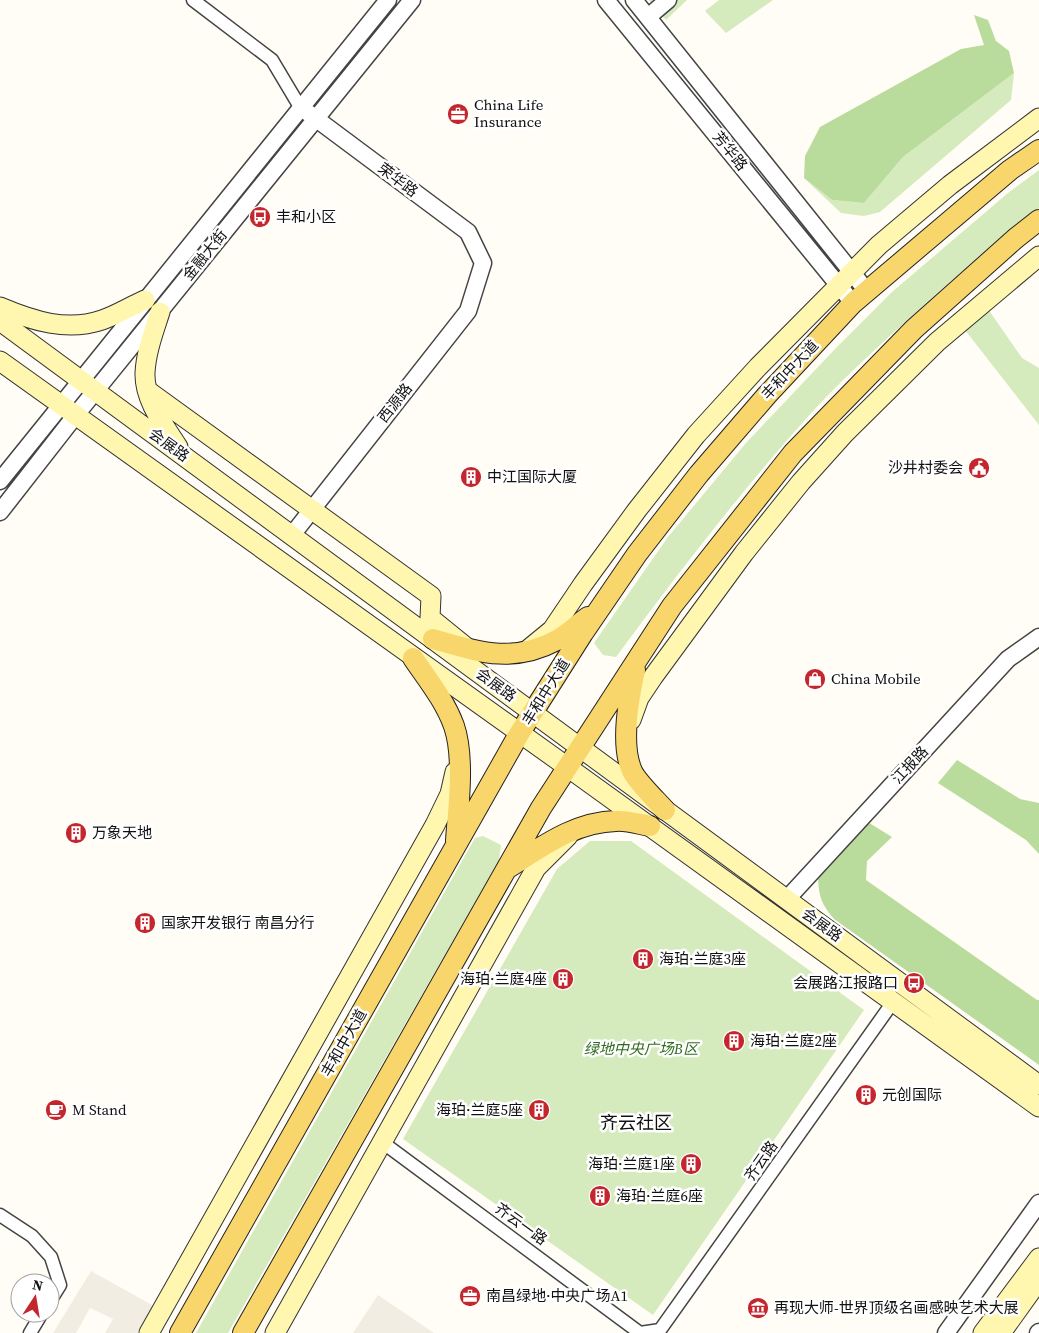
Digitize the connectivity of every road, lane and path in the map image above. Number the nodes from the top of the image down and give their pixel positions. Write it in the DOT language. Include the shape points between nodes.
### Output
graph roads {
  1 [pos="193,0"];
  2 [pos="388,0"];
  3 [pos="412,0"];
  4 [pos="606,0"];
  5 [pos="634,0"];
  6 [pos="668,0"];
  7 [pos="648,17"];
  8 [pos="300,107"];
  9 [pos="1039,118"];
  10 [pos="316,119"];
  11 [pos="1039,150"];
  12 [pos="1039,220"];
  13 [pos="1039,256"];
  14 [pos="483,263"];
  15 [pos="846,279"];
  16 [pos="860,296"];
  17 [pos="145,300"];
  18 [pos="0,308"];
  19 [pos="160,312"];
  20 [pos="0,321"];
  21 [pos="0,361"];
  22 [pos="80,380"];
  23 [pos="96,391"];
  24 [pos="148,391"];
  25 [pos="60,405"];
  26 [pos="75,416"];
  27 [pos="184,456"];
  28 [pos="0,481"];
  29 [pos="312,510"];
  30 [pos="0,512"];
  31 [pos="292,535"];
  32 [pos="600,608"];
  33 [pos="1039,637"];
  34 [pos="433,639"];
  35 [pos="467,648"];
  36 [pos="523,654"];
  37 [pos="413,658"];
  38 [pos="637,658"];
  39 [pos="533,712"];
  40 [pos="627,732"];
  41 [pos="519,734"];
  42 [pos="579,747"];
  43 [pos="459,754"];
  44 [pos="566,766"];
  45 [pos="665,810"];
  46 [pos="650,826"];
  47 [pos="577,828"];
  48 [pos="456,846"];
  49 [pos="506,869"];
  50 [pos="786,900"];
  51 [pos="894,1002"];
  52 [pos="1034,1097"];
  53 [pos="1039,1116"];
  54 [pos="382,1142"];
  55 [pos="1039,1203"];
  56 [pos="0,1216"];
  57 [pos="1039,1258"];
  58 [pos="56,1273"];
  59 [pos="1039,1280"];
  60 [pos="646,1332"];
  61 [pos="149,1333"];
  62 [pos="180,1333"];
  63 [pos="243,1333"];
  64 [pos="275,1333"];
  65 [pos="946,1333"];
  66 [pos="983,1333"];
  67 [pos="1001,1333"];
  1 -- 8 [label="street" via="272,60"];
  2 -- 8 [label="street, 金融大街"];
  3 -- 10 [label="street, 金融大街"];
  4 -- 15 [label="street, 芳华路"];
  5 -- 7 [label="street, 芳华路"];
  6 -- 7 [label="street"];
  7 -- 15 [label="street, 芳华路"];
  8 -- 10 [label="street, 荣华路"];
  8 -- 17 [label="street, 金融大街"];
  9 -- 15 [label="main road" via="950,185 879,245"];
  10 -- 14 [label="street, 荣华路" via="468,232"];
  10 -- 19 [label="street, 金融大街"];
  11 -- 16 [label="main road, 丰和中大道" via="1010,170"];
  12 -- 38 [label="main road" via="914,329 793,453 672,606"];
  13 -- 40 [label="main road" via="937,342 845,432 801,482 653,677 639,698"];
  14 -- 29 [label="street, 西源路" via="468,310"];
  15 -- 16 [label="street, 芳华路"];
  15 -- 36 [label="main road" via="696,435 637,510 552,630"];
  16 -- 32 [label="main road, 丰和中大道" via="767,395 699,474"];
  17 -- 18 [label="main road" via="104,320 81,325 29,319"];
  17 -- 22 [label="street, 金融大街"];
  19 -- 23 [label="street, 金融大街"];
  19 -- 24 [label="main road" via="145,373"];
  20 -- 22 [label="main road, 会展路"];
  21 -- 25 [label="main road, 会展路"];
  22 -- 23 [label="main road, 会展路"];
  22 -- 25 [label="street, 金融大街"];
  23 -- 26 [label="street, 金融大街"];
  23 -- 27 [label="main road, 会展路"];
  24 -- 27 [label="main road" via="156,411"];
  24 -- 29 [label="main road"];
  25 -- 26 [label="main road, 会展路"];
  25 -- 28 [label="street, 金融大街"];
  26 -- 30 [label="street, 金融大街"];
  26 -- 37 [label="main road, 会展路"];
  27 -- 31 [label="main road, 会展路"];
  29 -- 31 [label="street, 西源路"];
  29 -- 35 [label="main road" via="431,596 430,618"];
  31 -- 34 [label="main road, 会展路"];
  32 -- 36 [label="main road" via="557,640"];
  32 -- 39 [label="main road, 丰和中大道"];
  33 -- 50 [label="street, 江报路" via="1008,659"];
  34 -- 35 [label="main road"];
  34 -- 39 [label="main road, 会展路"];
  35 -- 36 [label="main road" via="497,654"];
  37 -- 41 [label="main road, 会展路"];
  37 -- 43 [label="main road" via="441,697 455,728"];
  38 -- 40 [label="main road" via="629,697"];
  38 -- 42 [label="main road"];
  39 -- 41 [label="main road, 丰和中大道"];
  39 -- 42 [label="main road, 会展路"];
  40 -- 45 [label="main road" via="627,754 632,772"];
  41 -- 44 [label="main road, 会展路"];
  41 -- 48 [label="main road, 丰和中大道"];
  42 -- 44 [label="main road"];
  42 -- 45 [label="main road, 会展路"];
  43 -- 48 [label="main road"];
  43 -- 61 [label="main road" via="450,794 435,825"];
  44 -- 46 [label="main road, 会展路"];
  44 -- 49 [label="main road"];
  45 -- 50 [label="main road, 会展路"];
  46 -- 47 [label="main road" via="617,820"];
  46 -- 51 [label="main road, 会展路"];
  47 -- 49 [label="main road"];
  47 -- 54 [label="main road" via="536,868"];
  48 -- 62 [label="main road, 丰和中大道"];
  49 -- 63 [label="main road"];
  50 -- 52 [label="main road, 会展路"];
  51 -- 52 [label="main road, 会展路"];
  51 -- 60 [label="street, 齐云路" via="660,1330"];
  52 -- 53 [label="main road"];
  54 -- 60 [label="street, 齐云一路"];
  54 -- 64 [label="main road"];
  55 -- 65 [label="street"];
  56 -- 58 [label="street" via="32,1236 51,1257"];
  57 -- 66 [label="main road"];
  59 -- 67 [label="main road"];
}
